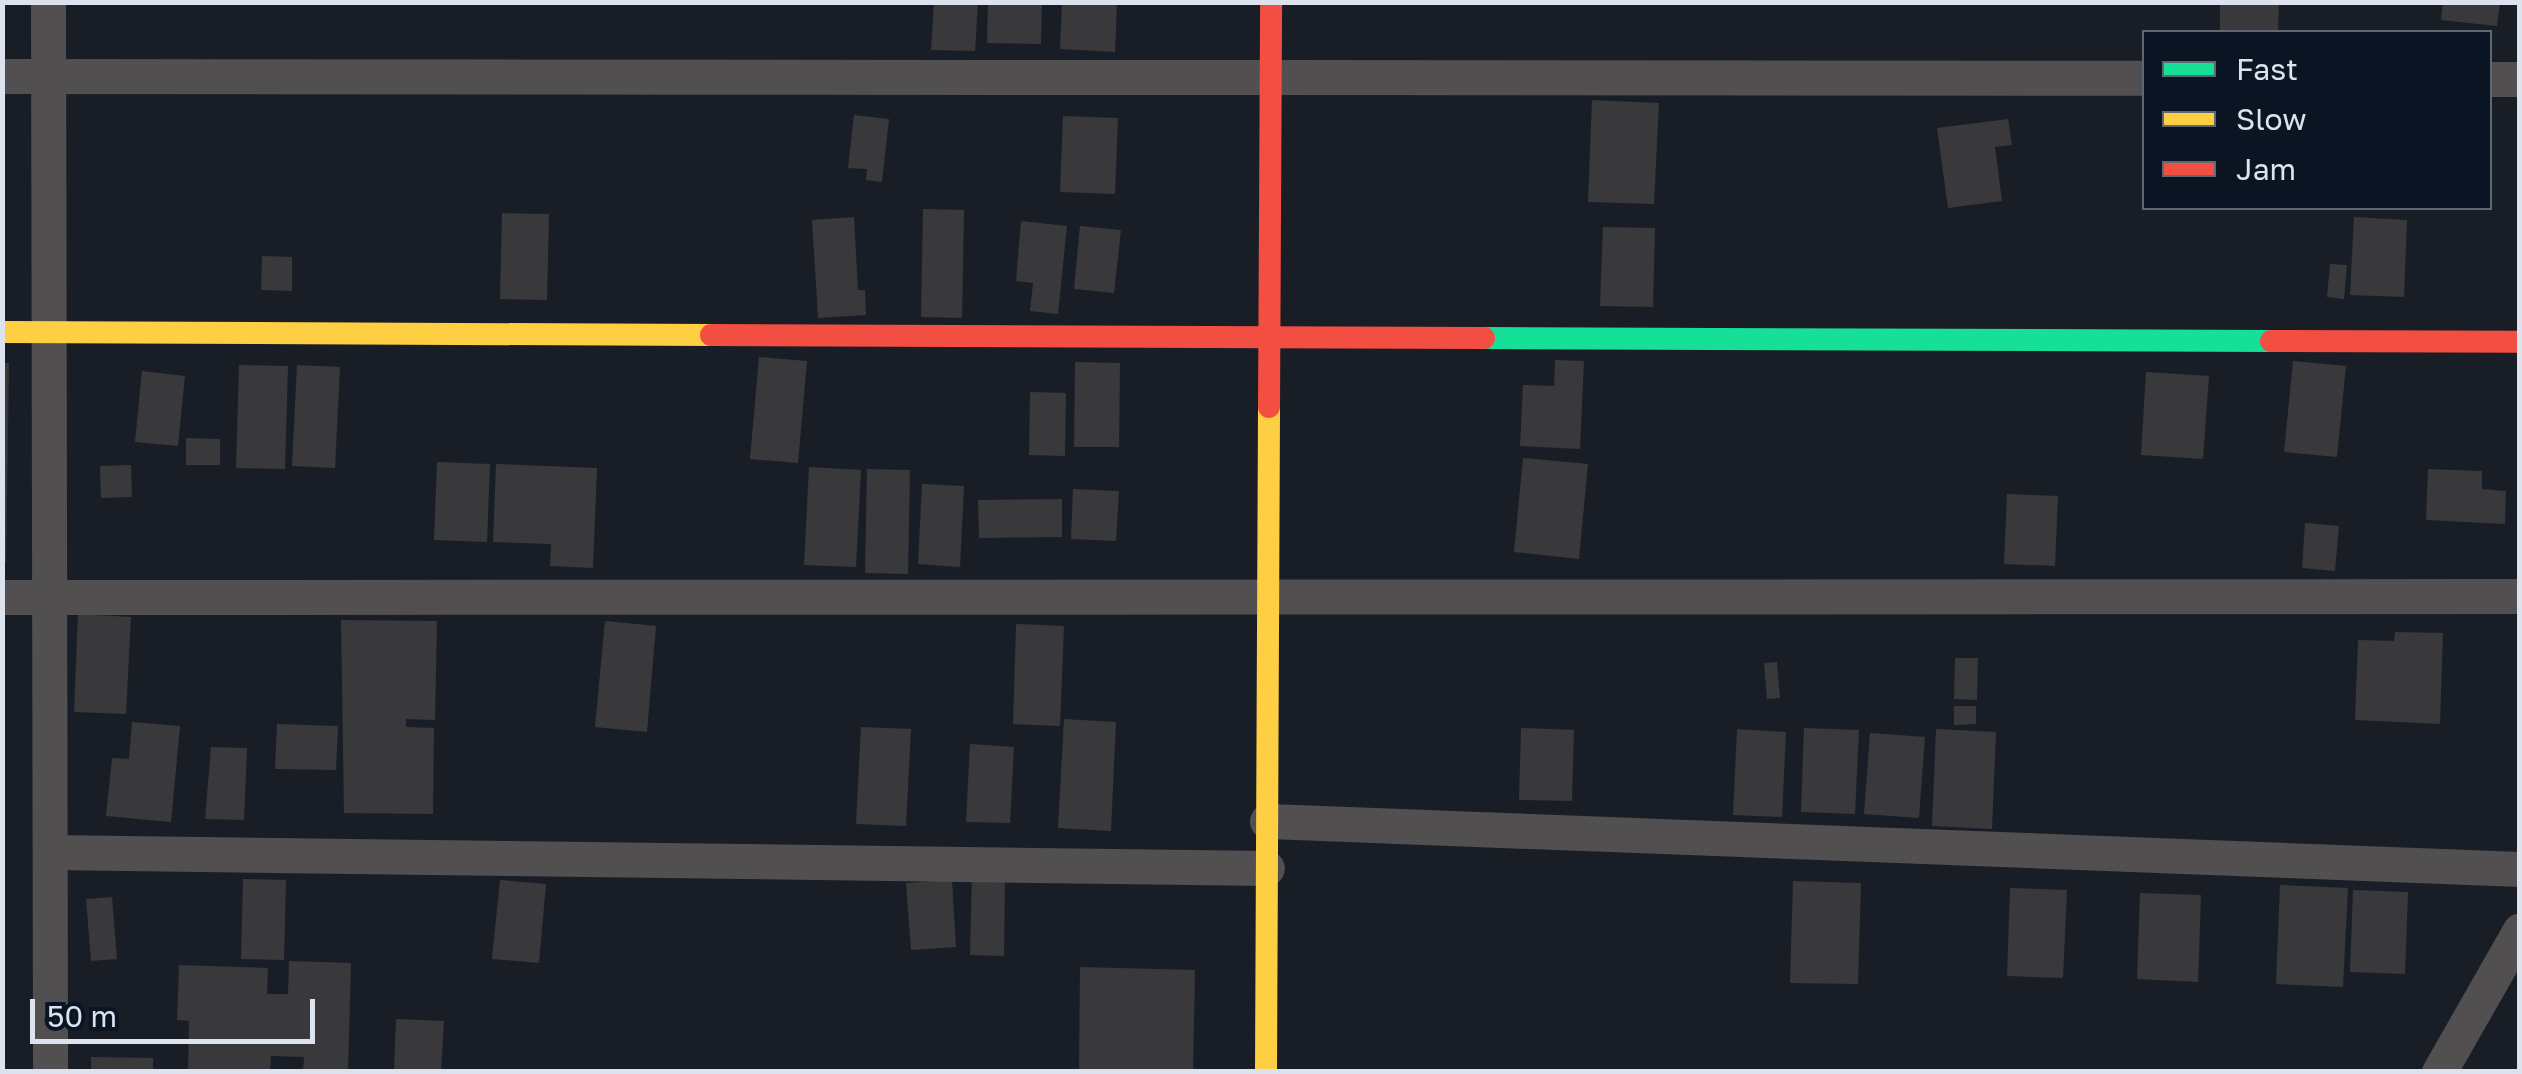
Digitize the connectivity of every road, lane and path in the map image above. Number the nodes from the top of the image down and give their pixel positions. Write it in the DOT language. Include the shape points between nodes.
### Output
graph roads {
  1 [pos="48,2"];
  2 [pos="1272,2"];
  3 [pos="2,76"];
  4 [pos="48,76"];
  5 [pos="1271,77"];
  6 [pos="2142,78"];
  7 [pos="2492,79"];
  8 [pos="2520,79"];
  9 [pos="2,332"];
  10 [pos="49,332"];
  11 [pos="1269,338"];
  12 [pos="2520,342"];
  13 [pos="2,596"];
  14 [pos="50,596"];
  15 [pos="1268,596"];
  16 [pos="2520,596"];
  17 [pos="1267,820"];
  18 [pos="50,852"];
  19 [pos="1266,868"];
  20 [pos="2520,869"];
  21 [pos="2520,930"];
  22 [pos="50,1072"];
  23 [pos="1266,1072"];
  24 [pos="2439,1072"];
  1 -- 4 [label="street"];
  2 -- 5 [label="street"];
  3 -- 4 [label="street"];
  4 -- 5 [label="street"];
  4 -- 10 [label="street"];
  5 -- 6 [label="street"];
  5 -- 11 [label="street"];
  7 -- 8 [label="street"];
  9 -- 10 [label="street"];
  10 -- 11 [label="street"];
  10 -- 14 [label="street"];
  11 -- 12 [label="street"];
  11 -- 15 [label="street"];
  13 -- 14 [label="street"];
  14 -- 15 [label="street"];
  14 -- 18 [label="street"];
  15 -- 16 [label="street"];
  15 -- 17 [label="street"];
  17 -- 19 [label="street"];
  17 -- 20 [label="street"];
  18 -- 19 [label="street"];
  18 -- 22 [label="street"];
  19 -- 23 [label="street"];
  21 -- 24 [label="street"];
}
